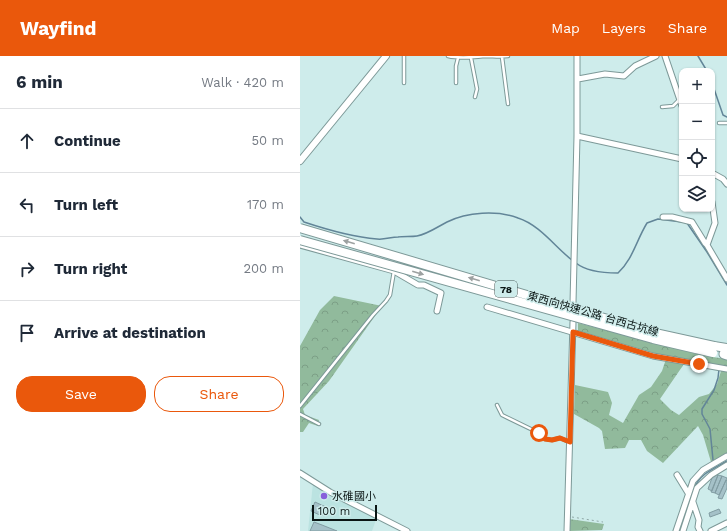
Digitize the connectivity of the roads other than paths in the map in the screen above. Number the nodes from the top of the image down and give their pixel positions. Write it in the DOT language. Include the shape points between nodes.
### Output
graph roads {
  1 [pos="386,56"];
  2 [pos="404,56"];
  3 [pos="448,56"];
  4 [pos="508,56"];
  5 [pos="577,56"];
  6 [pos="656,56"];
  7 [pos="665,56"];
  8 [pos="502,57"];
  9 [pos="458,58"];
  10 [pos="471,58"];
  11 [pos="578,79"];
  12 [pos="404,83"];
  13 [pos="456,83"];
  14 [pos="679,96"];
  15 [pos="475,97"];
  16 [pos="679,100"];
  17 [pos="508,104"];
  18 [pos="662,107"];
  19 [pos="719,123"];
  20 [pos="727,123"];
  21 [pos="577,136"];
  22 [pos="679,158"];
  23 [pos="300,161"];
  24 [pos="715,175"];
  25 [pos="727,184"];
  26 [pos="713,212"];
  27 [pos="663,217"];
  28 [pos="300,228"];
  29 [pos="300,240"];
  30 [pos="300,245"];
  31 [pos="707,245"];
  32 [pos="394,271"];
  33 [pos="727,279"];
  34 [pos="573,302"];
  35 [pos="487,307"];
  36 [pos="437,311"];
  37 [pos="573,322"];
  38 [pos="573,332"];
  39 [pos="714,349"];
  40 [pos="726,353"];
  41 [pos="727,369"];
  42 [pos="497,405"];
  43 [pos="300,406"];
  44 [pos="300,414"];
  45 [pos="319,424"];
  46 [pos="570,442"];
  47 [pos="727,456"];
  48 [pos="727,465"];
  49 [pos="300,473"];
  50 [pos="677,475"];
  51 [pos="688,493"];
  52 [pos="686,500"];
  53 [pos="692,501"];
  54 [pos="727,523"];
  55 [pos="407,531"];
  56 [pos="567,531"];
  57 [pos="676,531"];
  58 [pos="683,531"];
  59 [pos="700,531"];
  60 [pos="711,531"];
  1 -- 23 [label="street"];
  2 -- 12 [label="lane"];
  3 -- 9 [label="lane"];
  4 -- 8 [label="lane"];
  5 -- 11 [label="street"];
  6 -- 11 [label="street" via="635,66 624,76 605,74"];
  7 -- 14 [label="street"];
  8 -- 10 [label="lane"];
  8 -- 17 [label="lane"];
  9 -- 10 [label="lane"];
  9 -- 13 [label="lane"];
  10 -- 15 [label="lane" via="477,89"];
  11 -- 21 [label="street"];
  16 -- 18 [label="lane" via="673,106"];
  19 -- 20 [label="lane"];
  21 -- 22 [label="street"];
  21 -- 34 [label="street"];
  24 -- 25 [label="street"];
  26 -- 31 [label="street" via="715,224"];
  27 -- 31 [label="street" via="692,222"];
  39 -- 28 [label="highway, 東西向快速公路 台西古坑線 / 78, one-way, bridge"];
  29 -- 39 [label="highway, 東西向快速公路 台西古坑線 / 78, one-way, bridge" via="653,339"];
  30 -- 32 [label="street"];
  31 -- 33 [label="street"];
  32 -- 36 [label="street" via="441,293"];
  32 -- 43 [label="lane" via="390,295 386,301"];
  35 -- 38 [label="street"];
  37 -- 38 [label="street"];
  38 -- 41 [label="street" via="653,356"];
  38 -- 46 [label="street"];
  39 -- 40 [label="highway, 東西向快速公路 台西古坑線 / 78"];
  42 -- 46 [label="lane" via="502,415 539,433 545,439 560,438"];
  44 -- 45 [label="lane"];
  46 -- 56 [label="street"];
  47 -- 51 [label="street" via="703,470 693,481"];
  48 -- 53 [label="street" via="697,488"];
  49 -- 55 [label="street" via="330,492"];
  50 -- 51 [label="street"];
  51 -- 52 [label="street"];
  52 -- 53 [label="street"];
  52 -- 57 [label="street"];
  53 -- 58 [label="street"];
  53 -- 59 [label="street"];
  54 -- 60 [label="street"];
}
